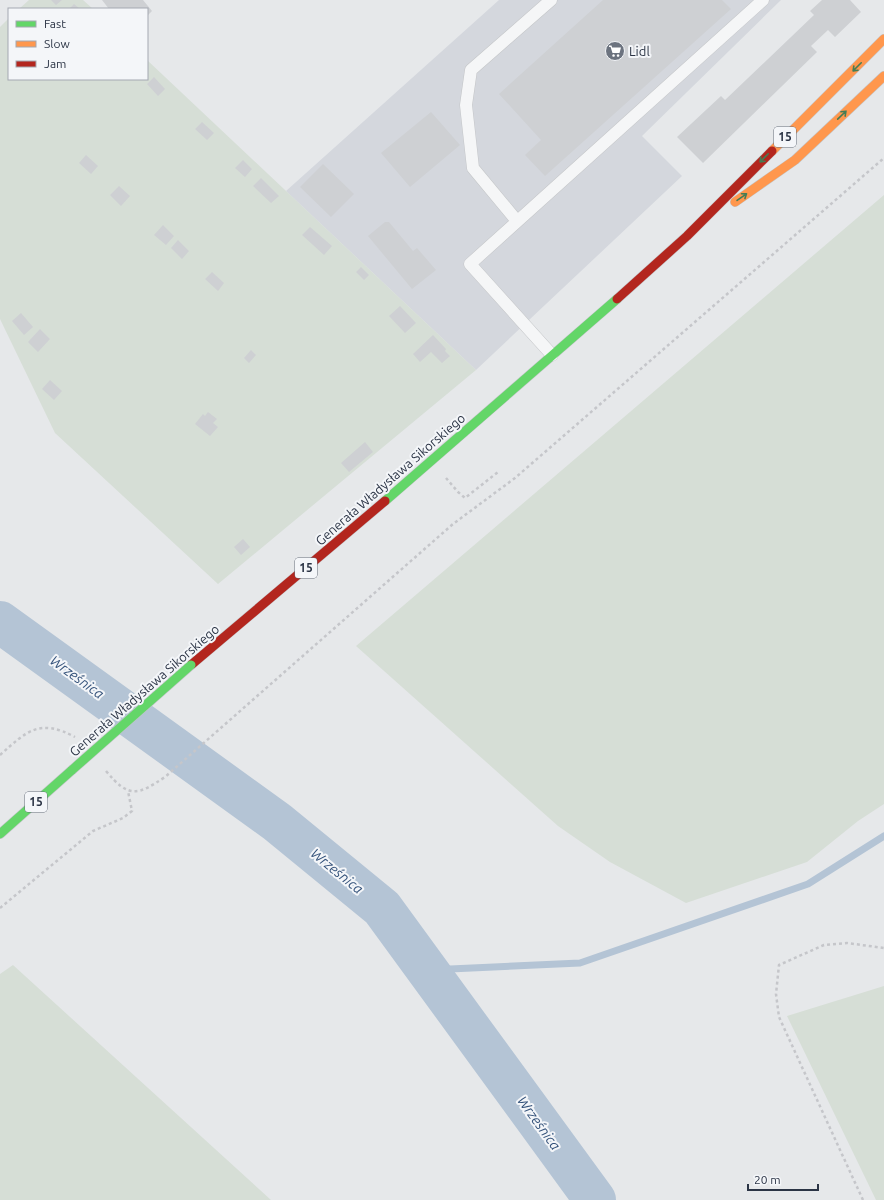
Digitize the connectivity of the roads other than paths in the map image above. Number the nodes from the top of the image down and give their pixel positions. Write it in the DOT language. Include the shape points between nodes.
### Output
graph roads {
  1 [pos="551,0"];
  2 [pos="763,0"];
  3 [pos="884,39"];
  4 [pos="884,76"];
  5 [pos="518,222"];
  6 [pos="687,236"];
  7 [pos="552,355"];
  8 [pos="0,834"];
  1 -- 5 [label="lane" via="471,70 466,105 473,168"];
  2 -- 5 [label="lane"];
  3 -- 6 [label="main road, Generała Władysława Sikorskiego / 15, one-way"];
  6 -- 4 [label="main road, Generała Władysława Sikorskiego / 15, one-way" via="795,160"];
  5 -- 7 [label="lane" via="470,264"];
  6 -- 7 [label="main road, Generała Władysława Sikorskiego / 15"];
  7 -- 8 [label="main road, Generała Władysława Sikorskiego / 15, bridge" via="191,665"];
}
